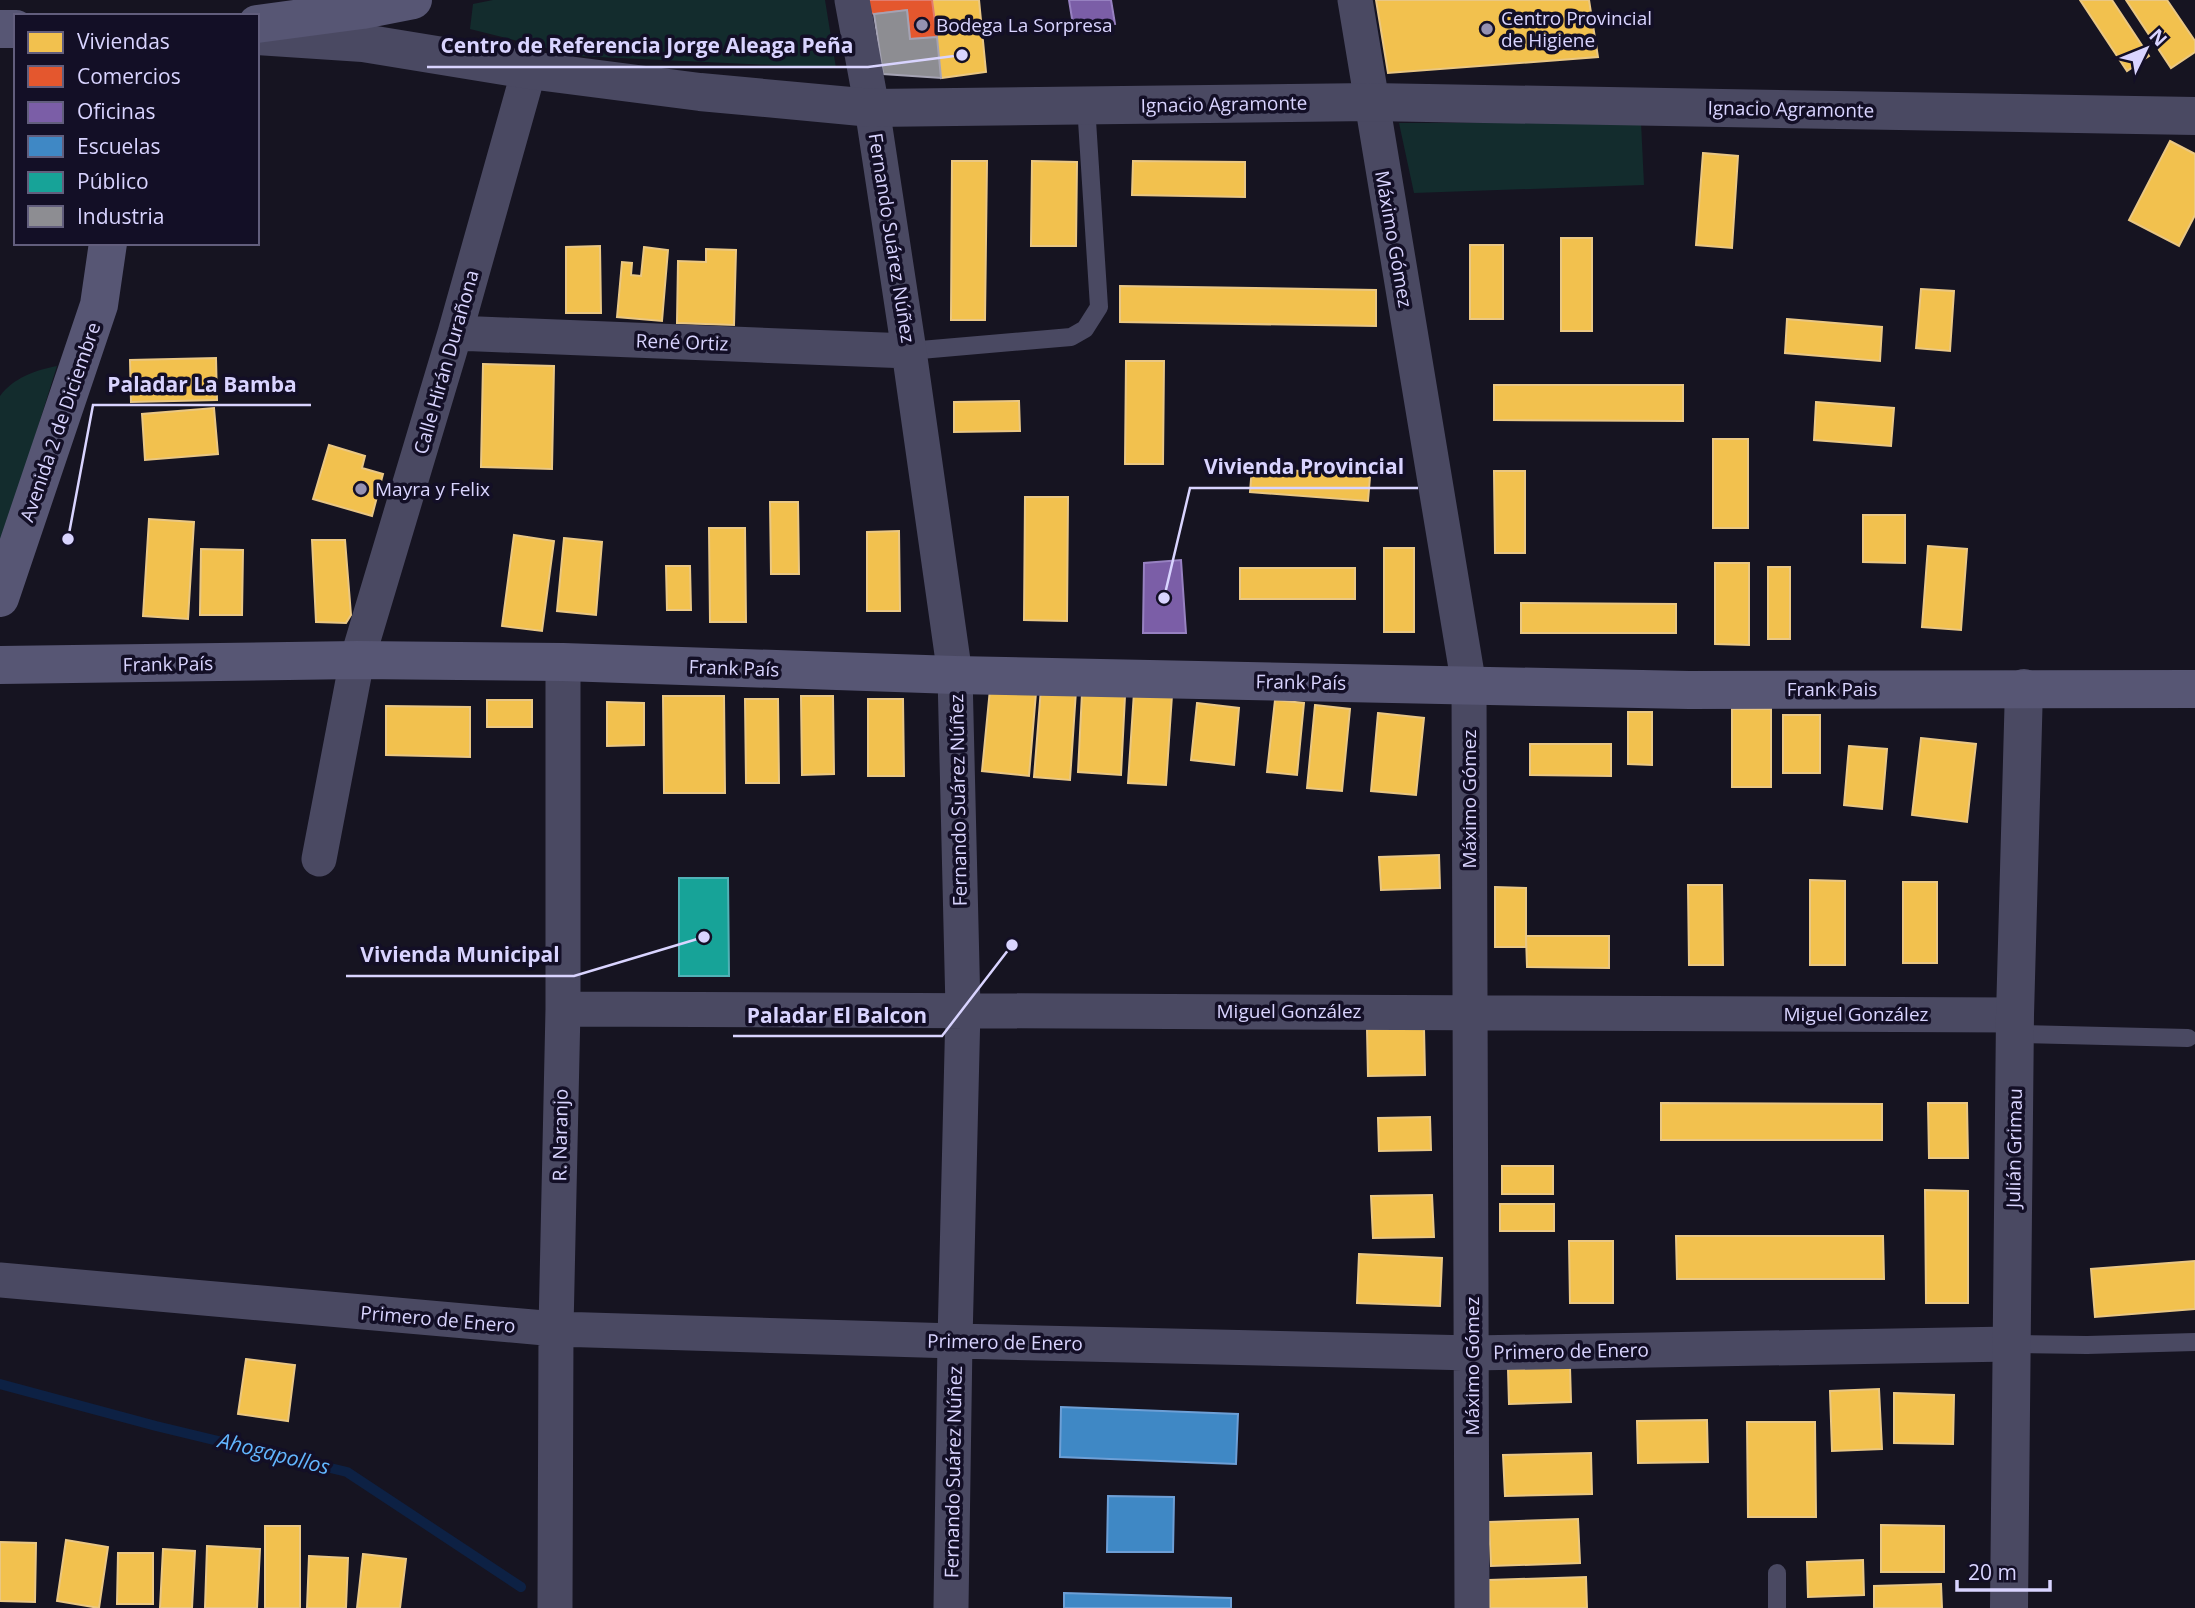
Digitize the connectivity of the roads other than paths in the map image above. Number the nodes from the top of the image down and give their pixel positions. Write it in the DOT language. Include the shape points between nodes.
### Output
graph roads {
  1 [pos="413,0"];
  2 [pos="852,0"];
  3 [pos="1355,0"];
  4 [pos="362,18"];
  5 [pos="259,24"];
  6 [pos="259,36"];
  7 [pos="529,71"];
  8 [pos="1371,102"];
  9 [pos="1086,106"];
  10 [pos="872,108"];
  11 [pos="2195,116"];
  12 [pos="108,245"];
  13 [pos="455,333"];
  14 [pos="909,351"];
  15 [pos="0,598"];
  16 [pos="357,660"];
  17 [pos="563,662"];
  18 [pos="11,671"];
  19 [pos="955,675"];
  20 [pos="1469,686"];
  21 [pos="2024,688"];
  22 [pos="2195,689"];
  23 [pos="319,859"];
  24 [pos="563,1009"];
  25 [pos="963,1010"];
  26 [pos="1469,1012"];
  27 [pos="2016,1024"];
  28 [pos="2188,1038"];
  29 [pos="0,1280"];
  30 [pos="556,1329"];
  31 [pos="955,1341"];
  32 [pos="2195,1342"];
  33 [pos="2011,1344"];
  34 [pos="1473,1353"];
  35 [pos="1777,1573"];
  36 [pos="555,1608"];
  37 [pos="951,1608"];
  38 [pos="1472,1608"];
  39 [pos="1777,1608"];
  40 [pos="2010,1608"];
  1 -- 4 [label="main road"];
  2 -- 10 [label="street, Fernando Suárez Núñez"];
  3 -- 8 [label="street, Máximo Gómez"];
  4 -- 5 [label="main road"];
  4 -- 6 [label="street, Ignacio Agramonte"];
  4 -- 7 [label="street, Ignacio Agramonte"];
  7 -- 10 [label="street, Ignacio Agramonte"];
  7 -- 13 [label="street, Calle Hirán Durañona"];
  8 -- 9 [label="street, Ignacio Agramonte"];
  8 -- 11 [label="street, Ignacio Agramonte"];
  8 -- 20 [label="street, Máximo Gómez"];
  9 -- 10 [label="street, Ignacio Agramonte"];
  9 -- 14 [label="lane" via="1099,307 1085,329 1071,337"];
  10 -- 14 [label="street, Fernando Suárez Núñez"];
  12 -- 15 [label="main road, Avenida 2 de Diciembre" via="99,305"];
  13 -- 14 [label="street, René Ortiz"];
  13 -- 16 [label="street, Calle Hirán Durañona"];
  14 -- 19 [label="street, Fernando Suárez Núñez"];
  16 -- 17 [label="main road, Frank País"];
  16 -- 18 [label="main road, Frank País"];
  16 -- 23 [label="street, Calle Hirán Durañona"];
  17 -- 19 [label="main road, Frank País"];
  17 -- 24 [label="street, R. Naranjo"];
  19 -- 20 [label="main road, Frank País"];
  19 -- 25 [label="street, Fernando Suárez Núñez"];
  20 -- 21 [label="main road, Frank Pais"];
  20 -- 26 [label="street, Máximo Gómez"];
  21 -- 22 [label="main road, Frank Pais"];
  21 -- 27 [label="street, Julián Grimau"];
  24 -- 25 [label="street, Miguel González"];
  24 -- 30 [label="street, R. Naranjo"];
  25 -- 26 [label="street, Miguel González"];
  25 -- 31 [label="street, Fernando Suárez Núñez"];
  26 -- 27 [label="street, Miguel González"];
  26 -- 34 [label="street, Máximo Gómez"];
  27 -- 28 [label="lane"];
  27 -- 33 [label="street, Julián Grimau"];
  29 -- 30 [label="street, Primero de Enero"];
  30 -- 31 [label="street, Primero de Enero"];
  30 -- 36 [label="street, R. Naranjo"];
  31 -- 34 [label="street, Primero de Enero"];
  31 -- 37 [label="street, Fernando Suárez Núñez"];
  32 -- 33 [label="lane"];
  33 -- 34 [label="street, Primero de Enero"];
  33 -- 40 [label="street, Julián Grimau"];
  34 -- 38 [label="street, Máximo Gómez"];
  35 -- 39 [label="lane"];
}
